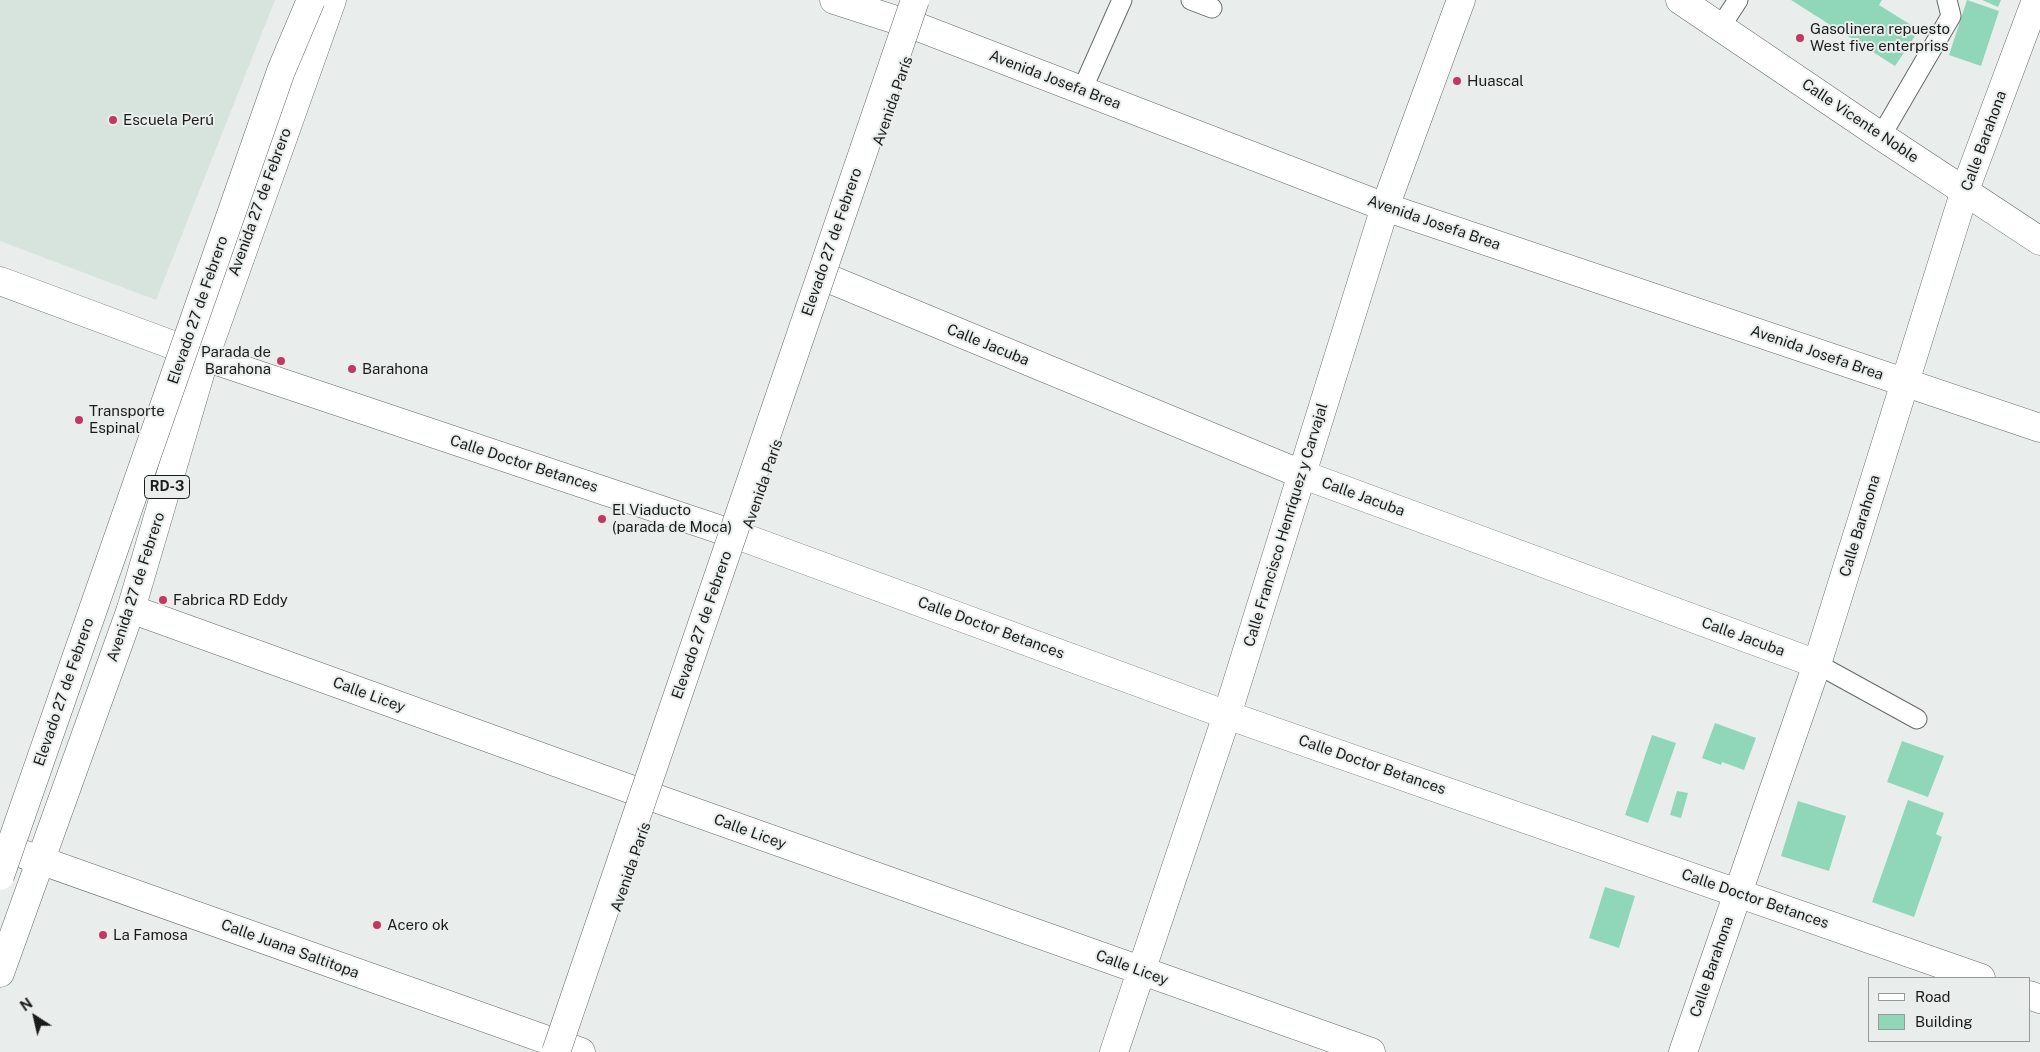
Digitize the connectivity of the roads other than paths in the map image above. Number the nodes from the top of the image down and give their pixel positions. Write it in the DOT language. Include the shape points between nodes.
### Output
graph roads {
  1 [pos="311,0"];
  2 [pos="332,0"];
  3 [pos="834,0"];
  4 [pos="915,0"];
  5 [pos="928,0"];
  6 [pos="1122,0"];
  7 [pos="1191,0"];
  8 [pos="1461,0"];
  9 [pos="1680,0"];
  10 [pos="1738,0"];
  11 [pos="1947,0"];
  12 [pos="2036,0"];
  13 [pos="1212,8"];
  14 [pos="918,26"];
  15 [pos="1720,26"];
  16 [pos="1082,90"];
  17 [pos="1881,136"];
  18 [pos="1965,190"];
  19 [pos="1385,207"];
  20 [pos="2040,241"];
  21 [pos="832,280"];
  22 [pos="0,282"];
  23 [pos="205,357"];
  24 [pos="1905,383"];
  25 [pos="2040,428"];
  26 [pos="1301,474"];
  27 [pos="745,538"];
  28 [pos="132,609"];
  29 [pos="1817,664"];
  30 [pos="1227,715"];
  31 [pos="1917,719"];
  32 [pos="655,798"];
  33 [pos="0,846"];
  34 [pos="41,860"];
  35 [pos="0,876"];
  36 [pos="1738,893"];
  37 [pos="1140,971"];
  38 [pos="0,973"];
  39 [pos="1978,977"];
  40 [pos="567,1051"];
  41 [pos="1114,1052"];
  42 [pos="1370,1052"];
  43 [pos="1682,1052"];
  1 -- 35 [label="main road, Elevado 27 de Febrero / RD-3, bridge" via="281,71"];
  2 -- 23 [label="main road, Avenida 27 de Febrero / RD-3"];
  3 -- 14 [label="main road, Avenida Josefa Brea"];
  4 -- 40 [label="main road, Elevado 27 de Febrero, bridge"];
  5 -- 14 [label="main road, Avenida París"];
  6 -- 16 [label="lane"];
  7 -- 13 [label="lane"];
  8 -- 19 [label="main road, Calle Francisco Henríquez y Carvajal"];
  9 -- 15 [label="main road, Calle Vicente Noble"];
  10 -- 15 [label="lane"];
  11 -- 17 [label="lane" via="1951,16"];
  12 -- 18 [label="main road, Calle Barahona"];
  14 -- 16 [label="main road, Avenida Josefa Brea"];
  14 -- 21 [label="main road, Avenida París"];
  15 -- 17 [label="main road, Calle Vicente Noble"];
  16 -- 19 [label="main road, Avenida Josefa Brea"];
  17 -- 18 [label="main road, Calle Vicente Noble"];
  18 -- 20 [label="main road, Calle Vicente Noble"];
  18 -- 24 [label="main road, Calle Barahona"];
  19 -- 24 [label="main road, Avenida Josefa Brea"];
  19 -- 26 [label="main road, Calle Francisco Henríquez y Carvajal"];
  21 -- 26 [label="main road, Calle Jacuba"];
  21 -- 27 [label="main road, Avenida París"];
  22 -- 23 [label="main road, Calle Doctor Betances"];
  23 -- 27 [label="main road, Calle Doctor Betances"];
  23 -- 28 [label="main road, Avenida 27 de Febrero / RD-3"];
  24 -- 25 [label="main road, Avenida Josefa Brea"];
  24 -- 29 [label="main road, Calle Barahona"];
  26 -- 29 [label="main road, Calle Jacuba"];
  26 -- 30 [label="main road, Calle Francisco Henríquez y Carvajal"];
  27 -- 30 [label="main road, Calle Doctor Betances"];
  27 -- 32 [label="main road, Avenida París"];
  28 -- 32 [label="main road, Calle Licey"];
  28 -- 34 [label="main road, Avenida 27 de Febrero / RD-3"];
  29 -- 31 [label="lane"];
  29 -- 36 [label="main road, Calle Barahona"];
  30 -- 36 [label="main road, Calle Doctor Betances"];
  30 -- 37 [label="main road, Calle Francisco Henríquez y Carvajal"];
  32 -- 37 [label="main road, Calle Licey"];
  32 -- 40 [label="main road, Avenida París"];
  33 -- 34 [label="main road, Calle Juana Saltitopa"];
  34 -- 38 [label="main road, Avenida 27 de Febrero / RD-3"];
  34 -- 40 [label="main road, Calle Juana Saltitopa"];
  36 -- 39 [label="main road, Calle Doctor Betances"];
  36 -- 43 [label="main road, Calle Barahona"];
  37 -- 41 [label="main road, Calle Francisco Henríquez y Carvajal"];
  37 -- 42 [label="main road, Calle Licey"];
}
